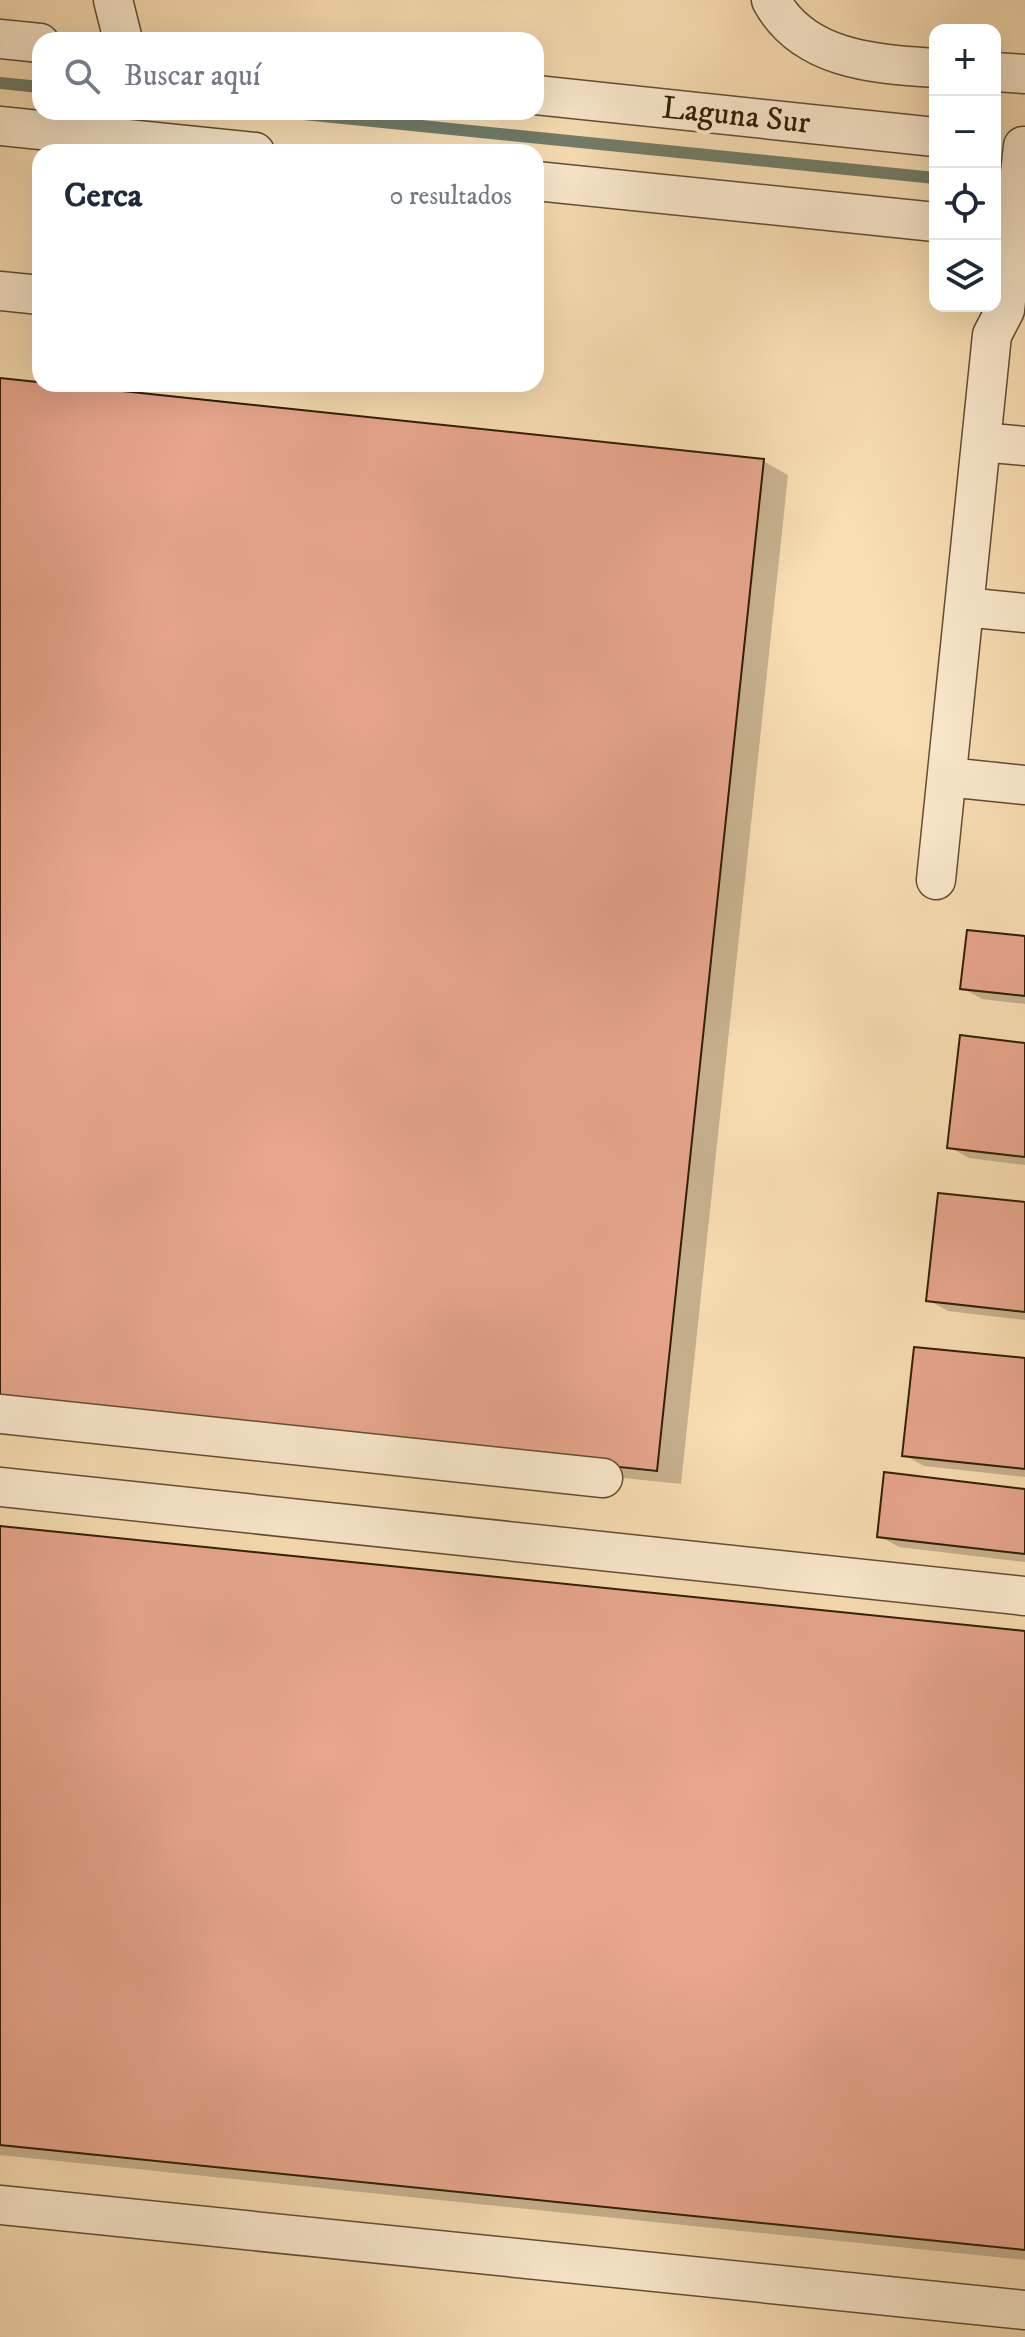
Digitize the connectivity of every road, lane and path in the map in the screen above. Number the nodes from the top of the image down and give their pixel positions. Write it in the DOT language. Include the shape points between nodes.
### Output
graph roads {
  1 [pos="113,0"];
  2 [pos="771,0"];
  3 [pos="121,32"];
  4 [pos="0,39"];
  5 [pos="32,42"];
  6 [pos="929,68"];
  7 [pos="1001,72"];
  8 [pos="1025,74"];
  9 [pos="544,96"];
  10 [pos="0,126"];
  11 [pos="929,136"];
  12 [pos="177,144"];
  13 [pos="1016,150"];
  14 [pos="544,182"];
  15 [pos="929,221"];
  16 [pos="1013,225"];
  17 [pos="0,291"];
  18 [pos="32,294"];
  19 [pos="1008,337"];
  20 [pos="981,442"];
  21 [pos="1025,446"];
  22 [pos="964,607"];
  23 [pos="1025,613"];
  24 [pos="947,777"];
  25 [pos="1025,785"];
  26 [pos="936,880"];
  27 [pos="0,1414"];
  28 [pos="603,1478"];
  29 [pos="0,1487"];
  30 [pos="1025,1596"];
  31 [pos="0,2205"];
  32 [pos="1025,2310"];
  1 -- 3 [label="street"];
  2 -- 6 [label="street" via="803,36 846,57"];
  4 -- 5 [label="street"];
  7 -- 8 [label="street"];
  9 -- 11 [label="street, Laguna Sur"];
  10 -- 12 [label="street"];
  13 -- 16 [label="street"];
  14 -- 15 [label="street"];
  16 -- 19 [label="street" via="1005,310"];
  17 -- 18 [label="street"];
  19 -- 20 [label="street"];
  20 -- 21 [label="street"];
  20 -- 22 [label="street"];
  22 -- 23 [label="street"];
  22 -- 24 [label="street"];
  24 -- 25 [label="street"];
  24 -- 26 [label="street"];
  27 -- 28 [label="street"];
  29 -- 30 [label="street"];
  31 -- 32 [label="street"];
}
